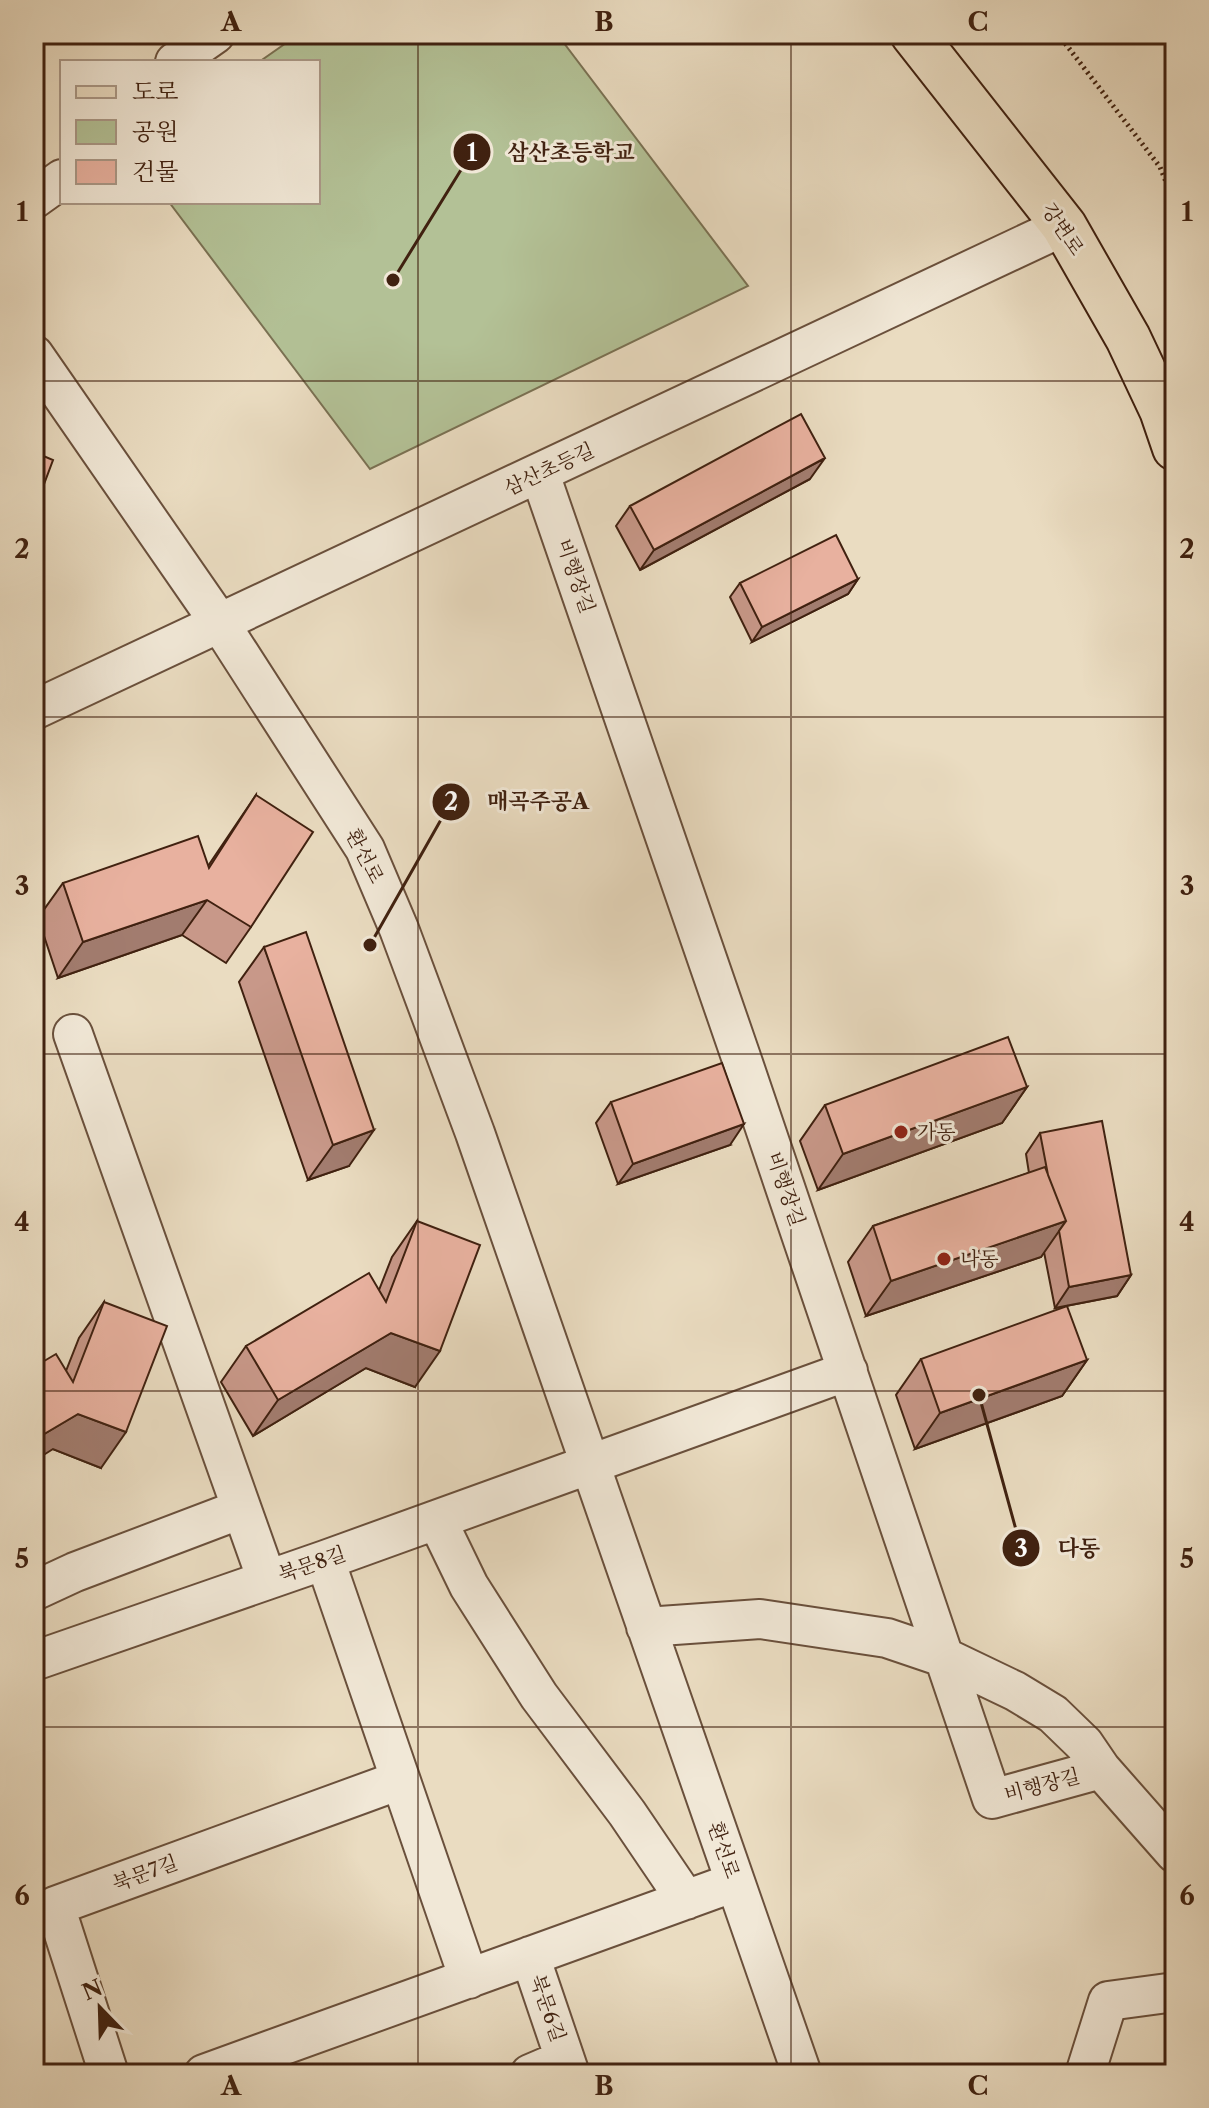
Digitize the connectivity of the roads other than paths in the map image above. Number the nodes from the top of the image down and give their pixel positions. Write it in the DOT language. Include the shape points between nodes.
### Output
graph roads {
  1 [pos="215,34"];
  2 [pos="913,34"];
  3 [pos="178,60"];
  4 [pos="60,180"];
  5 [pos="34,199"];
  6 [pos="1064,226"];
  7 [pos="34,355"];
  8 [pos="1175,448"];
  9 [pos="540,474"];
  10 [pos="219,622"];
  11 [pos="34,710"];
  12 [pos="73,1034"];
  13 [pos="848,1371"];
  14 [pos="590,1465"];
  15 [pos="241,1509"];
  16 [pos="437,1520"];
  17 [pos="325,1560"];
  18 [pos="267,1580"];
  19 [pos="34,1591"];
  20 [pos="646,1627"];
  21 [pos="946,1658"];
  22 [pos="34,1661"];
  23 [pos="1101,1769"];
  24 [pos="400,1780"];
  25 [pos="1175,1853"];
  26 [pos="735,1882"];
  27 [pos="686,1900"];
  28 [pos="530,1956"];
  29 [pos="469,1979"];
  30 [pos="1175,1992"];
  31 [pos="568,2066"];
  32 [pos="109,2074"];
  33 [pos="204,2074"];
  34 [pos="530,2074"];
  35 [pos="802,2074"];
  36 [pos="1085,2074"];
  1 -- 3 [label="street"];
  2 -- 6 [label="main road, 강변로"];
  4 -- 5 [label="street"];
  6 -- 8 [label="main road, 강변로" via="1128,338"];
  6 -- 9 [label="street, 삼산초등길"];
  7 -- 10 [label="street, 환선로"];
  9 -- 10 [label="street, 삼산초등길"];
  9 -- 13 [label="street, 비행장길"];
  10 -- 11 [label="street, 삼산초등길"];
  10 -- 14 [label="street, 환선로" via="365,849 475,1133"];
  12 -- 15 [label="street"];
  13 -- 14 [label="street"];
  13 -- 21 [label="street, 비행장길"];
  14 -- 16 [label="street, 북문8길"];
  14 -- 20 [label="street, 환선로"];
  15 -- 18 [label="street"];
  15 -- 19 [label="street"];
  16 -- 17 [label="street, 북문8길"];
  16 -- 27 [label="street" via="469,1586 539,1696"];
  17 -- 18 [label="street, 북문8길"];
  17 -- 24 [label="street"];
  18 -- 22 [label="street, 북문8길"];
  20 -- 21 [label="street" via="760,1619 887,1638"];
  20 -- 26 [label="street, 환선로"];
  21 -- 23 [label="street" via="1053,1714"];
  21 -- 23 [label="street, 비행장길" via="992,1799"];
  23 -- 25 [label="street"];
  24 -- 29 [label="street"];
  24 -- 32 [label="street, 북문7길" via="55,1906"];
  26 -- 27 [label="street"];
  26 -- 35 [label="street, 환선로"];
  27 -- 28 [label="street"];
  28 -- 29 [label="street"];
  28 -- 31 [label="street, 북문6길"];
  29 -- 33 [label="street"];
  30 -- 36 [label="street" via="1108,2001"];
  31 -- 34 [label="street, 북문6길"];
}
